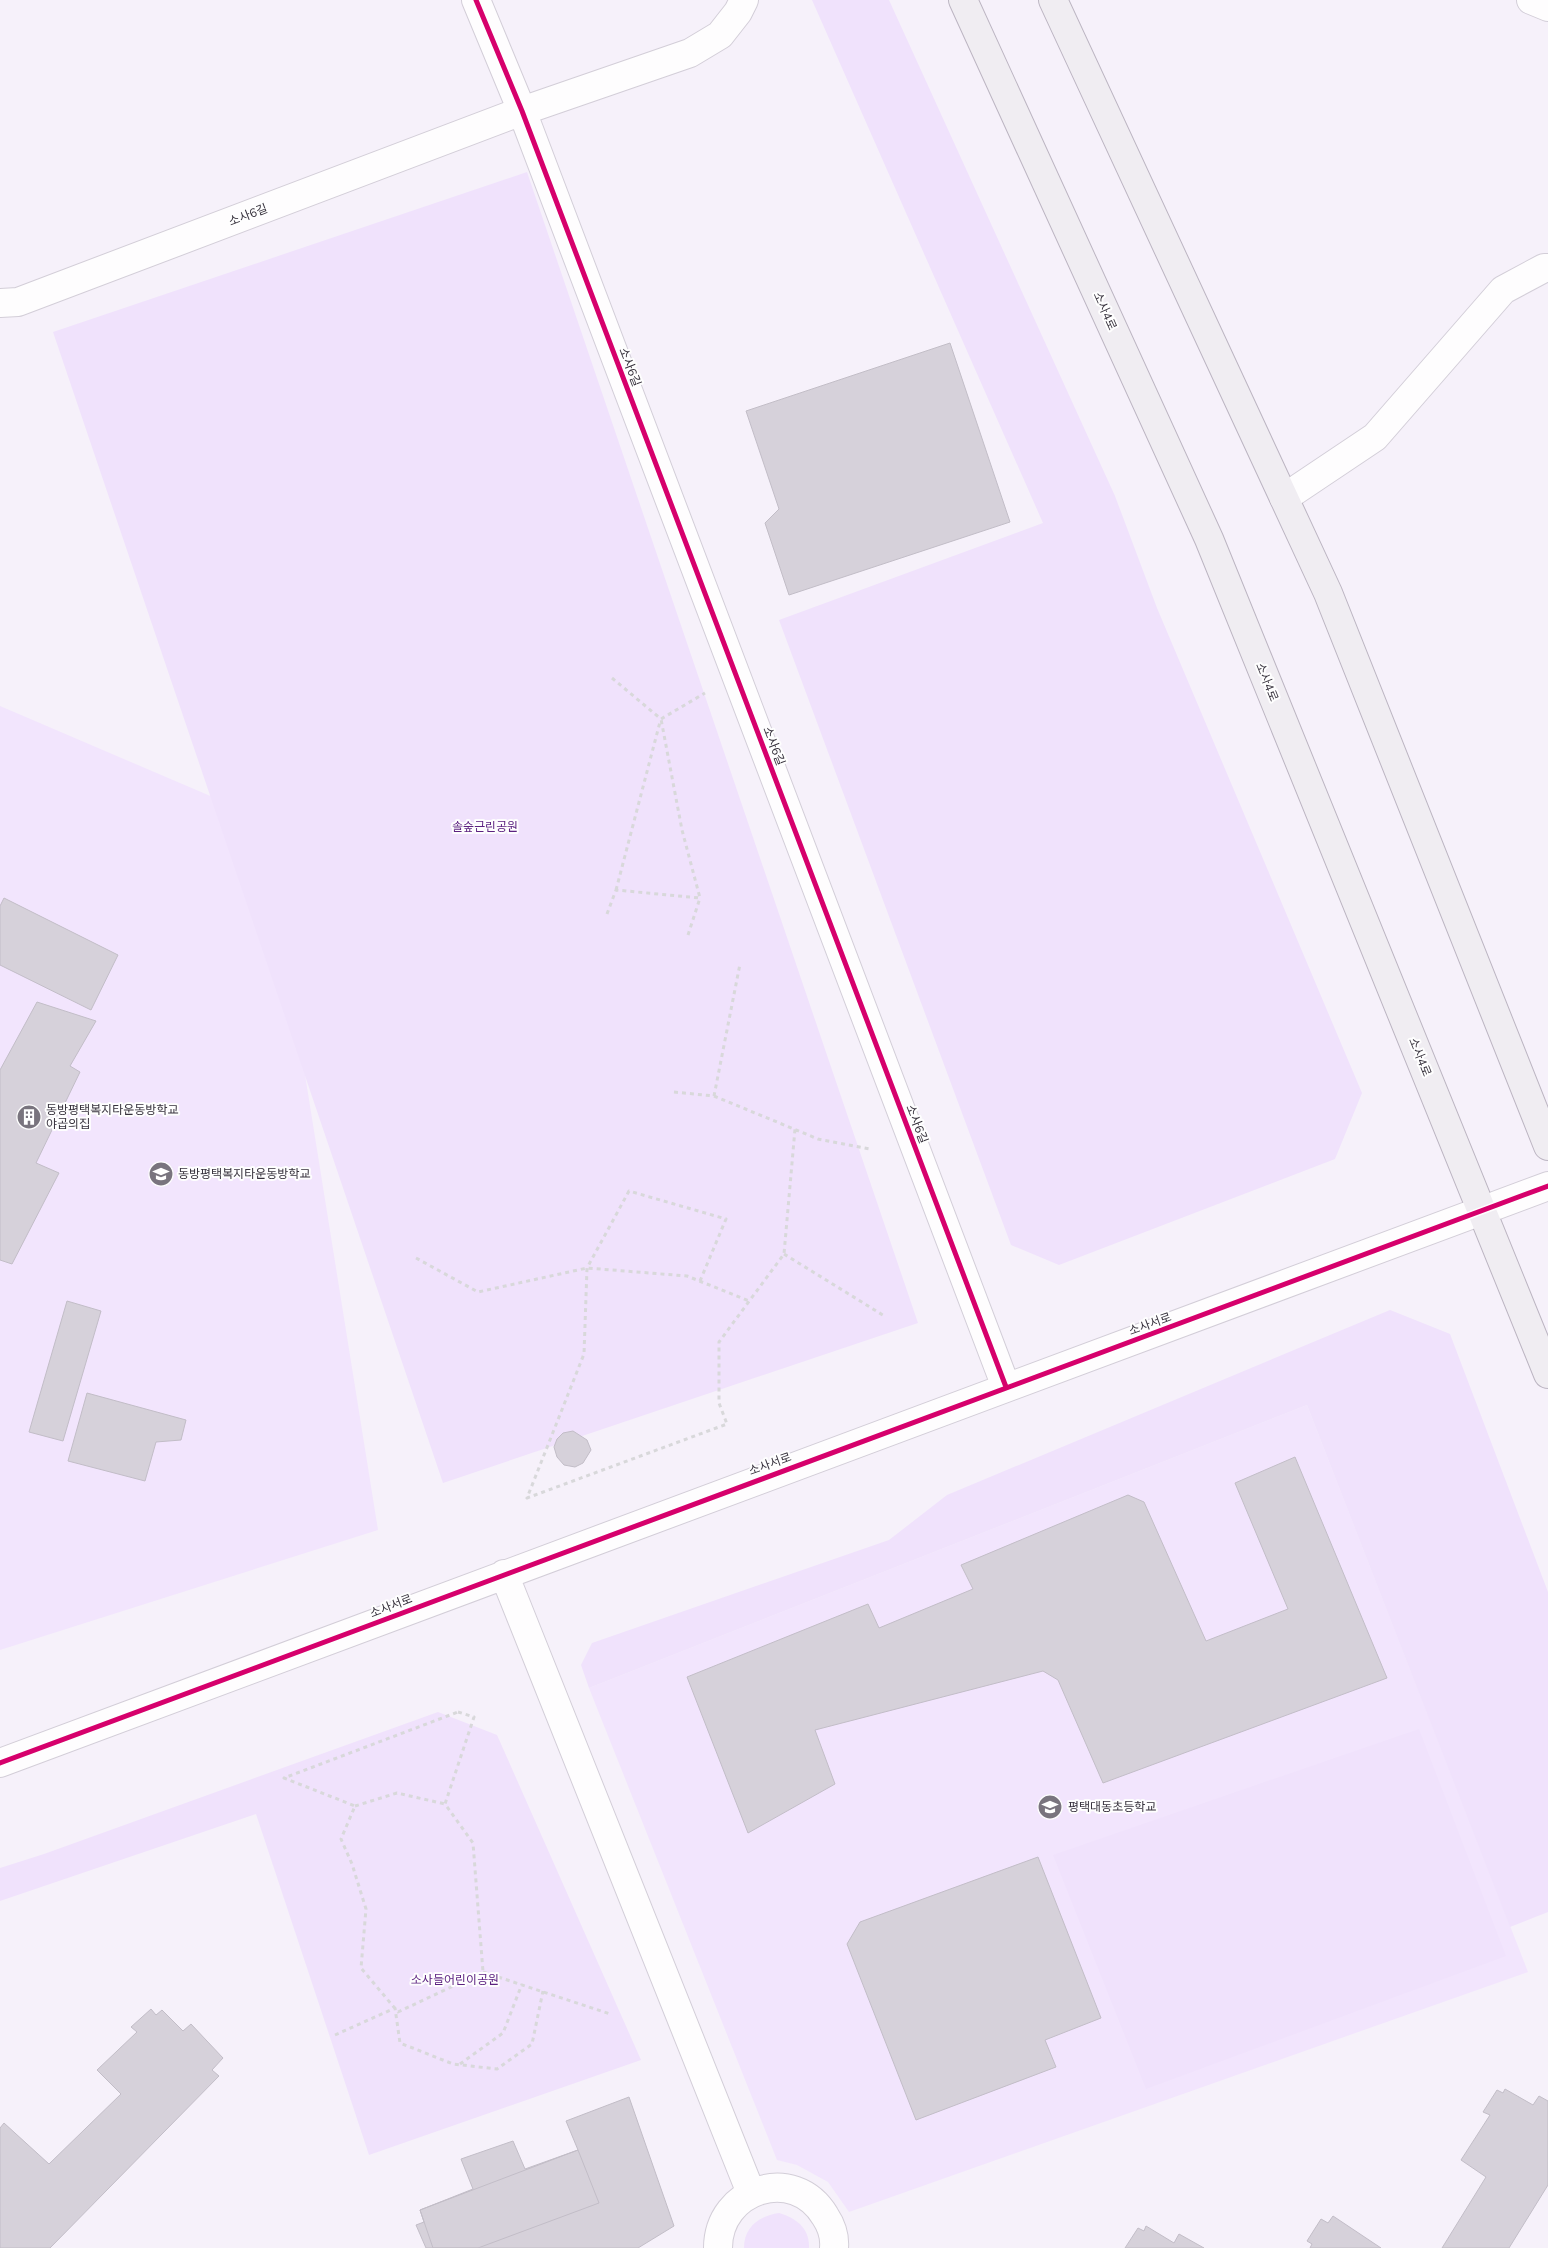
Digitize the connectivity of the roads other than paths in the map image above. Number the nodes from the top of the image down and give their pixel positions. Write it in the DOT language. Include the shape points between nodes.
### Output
graph roads {
  1 [pos="476,0"];
  2 [pos="744,0"];
  3 [pos="963,0"];
  4 [pos="1053,0"];
  5 [pos="1531,0"];
  6 [pos="1548,8"];
  7 [pos="522,111"];
  8 [pos="1548,268"];
  9 [pos="0,303"];
  10 [pos="1284,498"];
  11 [pos="1548,1146"];
  12 [pos="1548,1186"];
  13 [pos="1483,1211"];
  14 [pos="1548,1374"];
  15 [pos="1006,1387"];
  16 [pos="504,1574"];
  17 [pos="0,1763"];
  18 [pos="751,2193"];
  19 [pos="718,2248"];
  20 [pos="834,2248"];
  1 -- 7 [label="street"];
  2 -- 7 [label="street, 소사6길" via="720,35 690,53"];
  3 -- 13 [label="main road, 소사4로" via="1208,539"];
  4 -- 10 [label="main road"];
  5 -- 6 [label="street"];
  7 -- 9 [label="street, 소사6길" via="18,302"];
  7 -- 15 [label="street, 소사6길"];
  8 -- 10 [label="street" via="1503,290 1375,437"];
  10 -- 11 [label="main road" via="1328,593"];
  12 -- 13 [label="street, 소사서로"];
  13 -- 14 [label="main road, 소사4로"];
  13 -- 15 [label="street, 소사서로"];
  15 -- 16 [label="street, 소사서로"];
  16 -- 17 [label="street, 소사서로"];
  16 -- 18 [label="street"];
  18 -- 19 [label="street" via="736,2203 724,2218"];
  18 -- 20 [label="street" via="769,2188 788,2189 806,2195 830,2224"];
}
